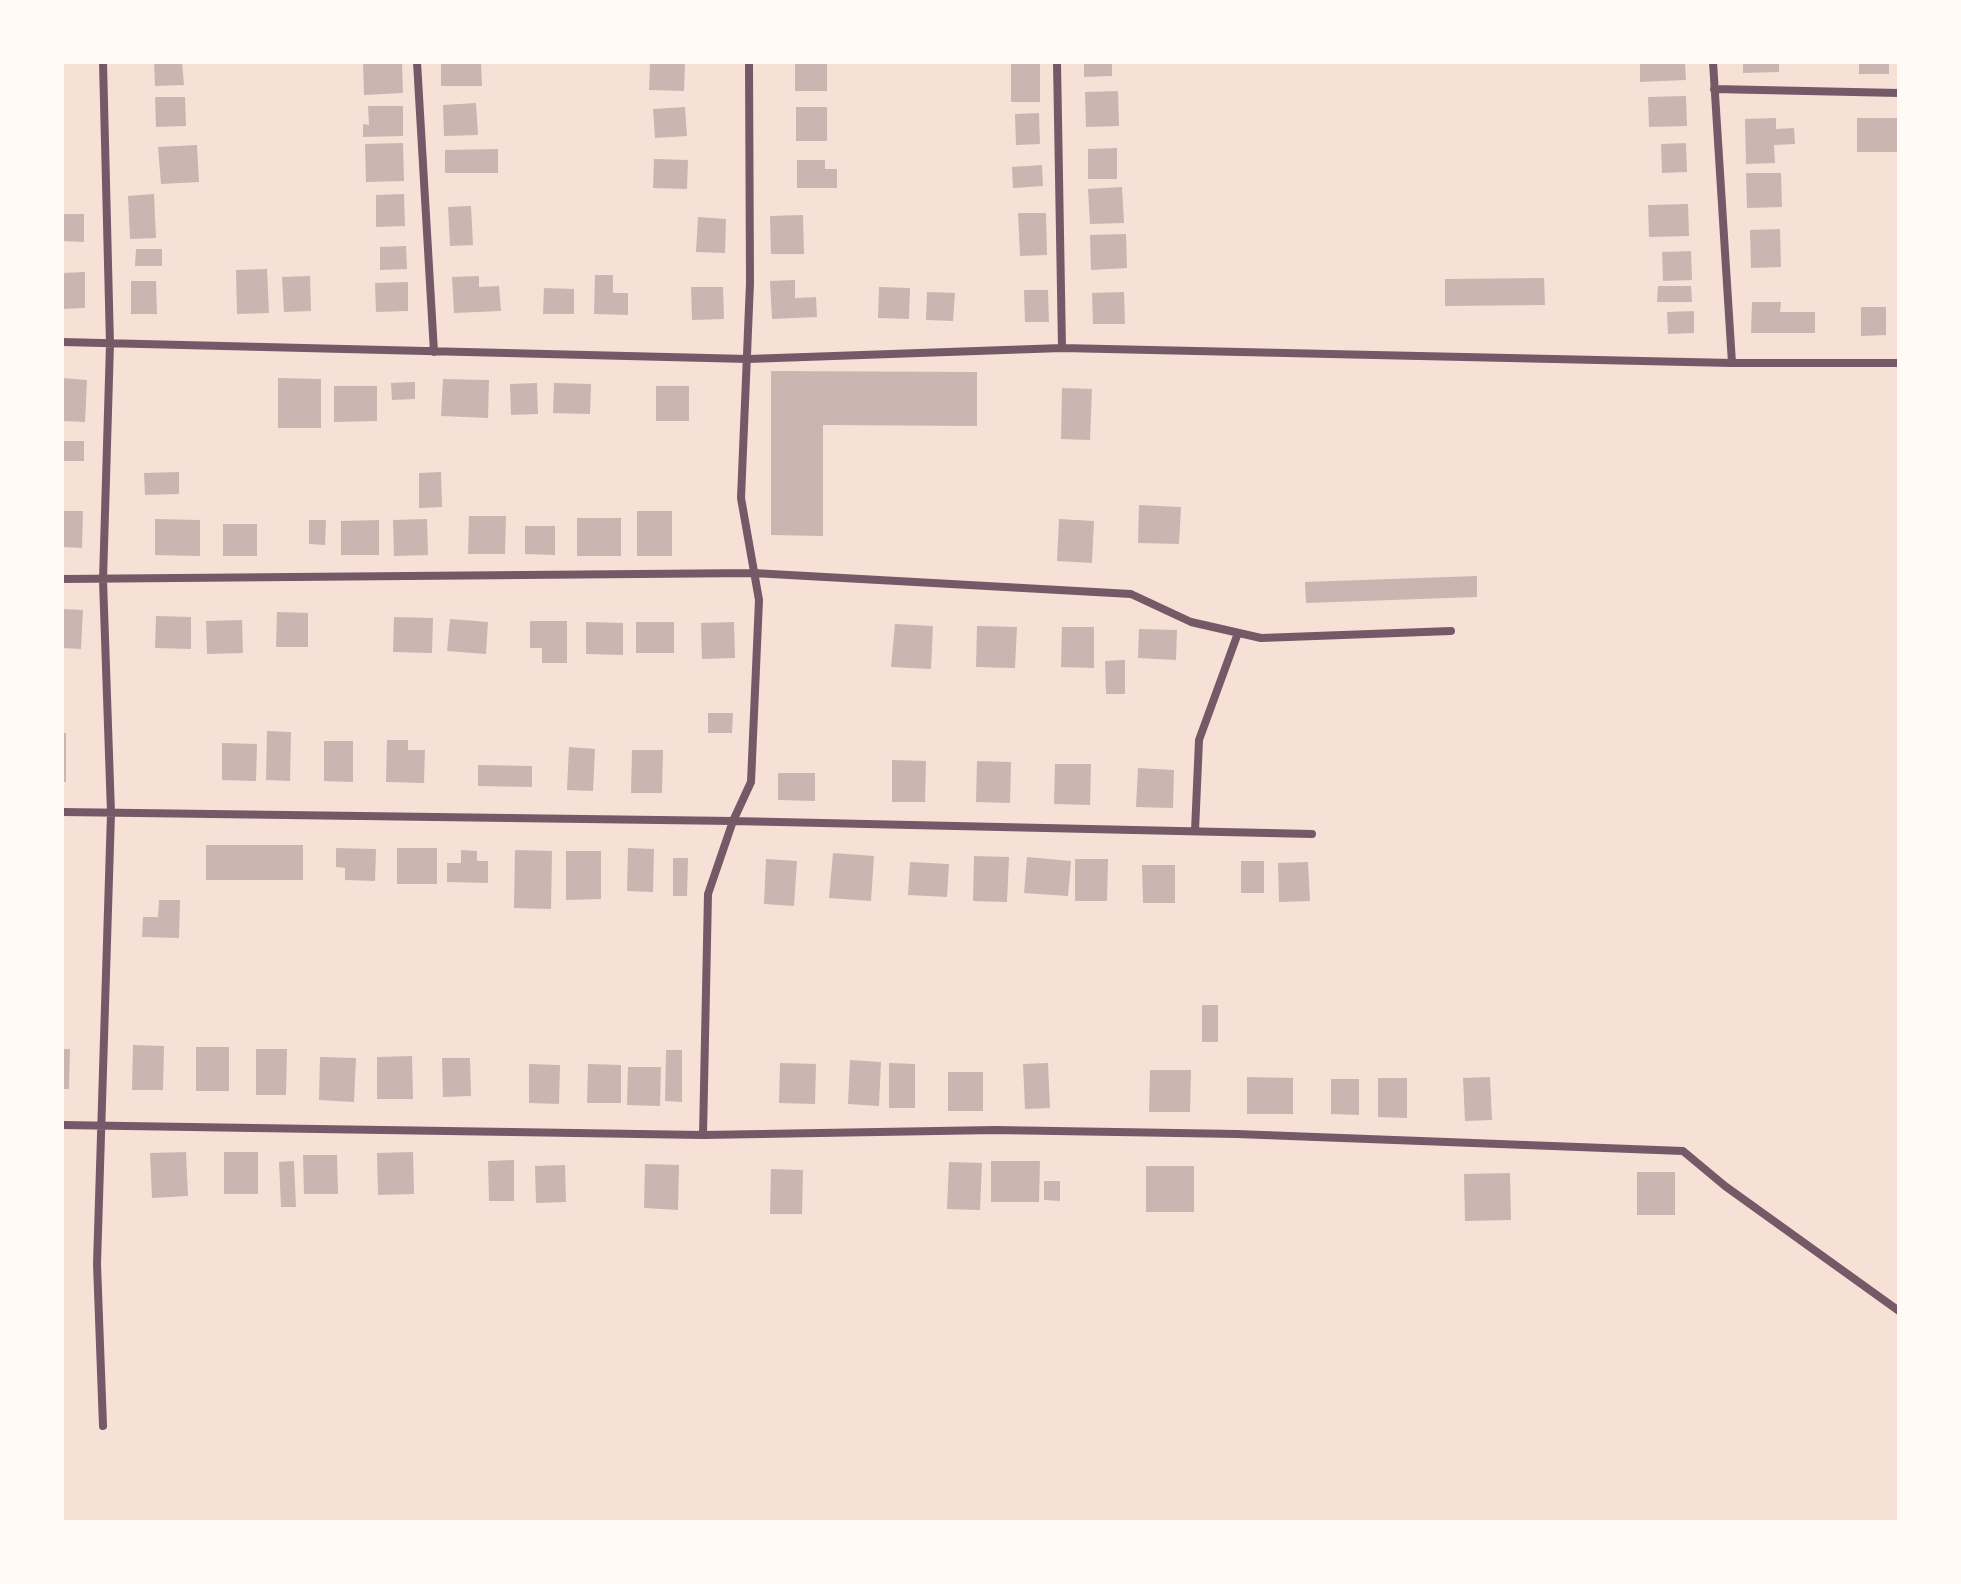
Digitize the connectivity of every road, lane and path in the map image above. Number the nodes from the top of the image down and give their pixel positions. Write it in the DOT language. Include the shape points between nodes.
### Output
graph roads {
  1 [pos="103,62"];
  2 [pos="417,62"];
  3 [pos="749,62"];
  4 [pos="1057,62"];
  5 [pos="1713,62"];
  6 [pos="1714,89"];
  7 [pos="1899,93"];
  8 [pos="62,342"];
  9 [pos="110,344"];
  10 [pos="1062,348"];
  11 [pos="434,352"];
  12 [pos="748,359"];
  13 [pos="1732,363"];
  14 [pos="1899,363"];
  15 [pos="753,573"];
  16 [pos="62,579"];
  17 [pos="103,580"];
  18 [pos="1451,631"];
  19 [pos="1238,633"];
  20 [pos="62,812"];
  21 [pos="111,813"];
  22 [pos="733,821"];
  23 [pos="1195,831"];
  24 [pos="1312,834"];
  25 [pos="62,1125"];
  26 [pos="100,1126"];
  27 [pos="703,1135"];
  28 [pos="1899,1311"];
  29 [pos="103,1426"];
  1 -- 9 [label="street"];
  2 -- 11 [label="street"];
  3 -- 12 [label="street"];
  4 -- 10 [label="street"];
  5 -- 6 [label="street"];
  6 -- 7 [label="street"];
  6 -- 13 [label="street"];
  8 -- 9 [label="street"];
  9 -- 11 [label="street"];
  9 -- 17 [label="street"];
  10 -- 12 [label="street"];
  10 -- 13 [label="street"];
  11 -- 12 [label="street"];
  12 -- 15 [label="street" via="741,498"];
  13 -- 14 [label="street"];
  15 -- 17 [label="street"];
  15 -- 19 [label="street" via="1131,594 1191,622"];
  15 -- 22 [label="street" via="759,600 751,782"];
  16 -- 17 [label="street"];
  17 -- 21 [label="street"];
  18 -- 19 [label="street" via="1261,638"];
  19 -- 23 [label="street" via="1199,740"];
  20 -- 21 [label="street"];
  21 -- 22 [label="street"];
  21 -- 26 [label="street"];
  22 -- 23 [label="street"];
  22 -- 27 [label="street" via="708,894"];
  23 -- 24 [label="street"];
  25 -- 26 [label="street"];
  26 -- 27 [label="street"];
  26 -- 29 [label="street" via="97,1264"];
  27 -- 28 [label="street" via="995,1130 1683,1151"];
}
